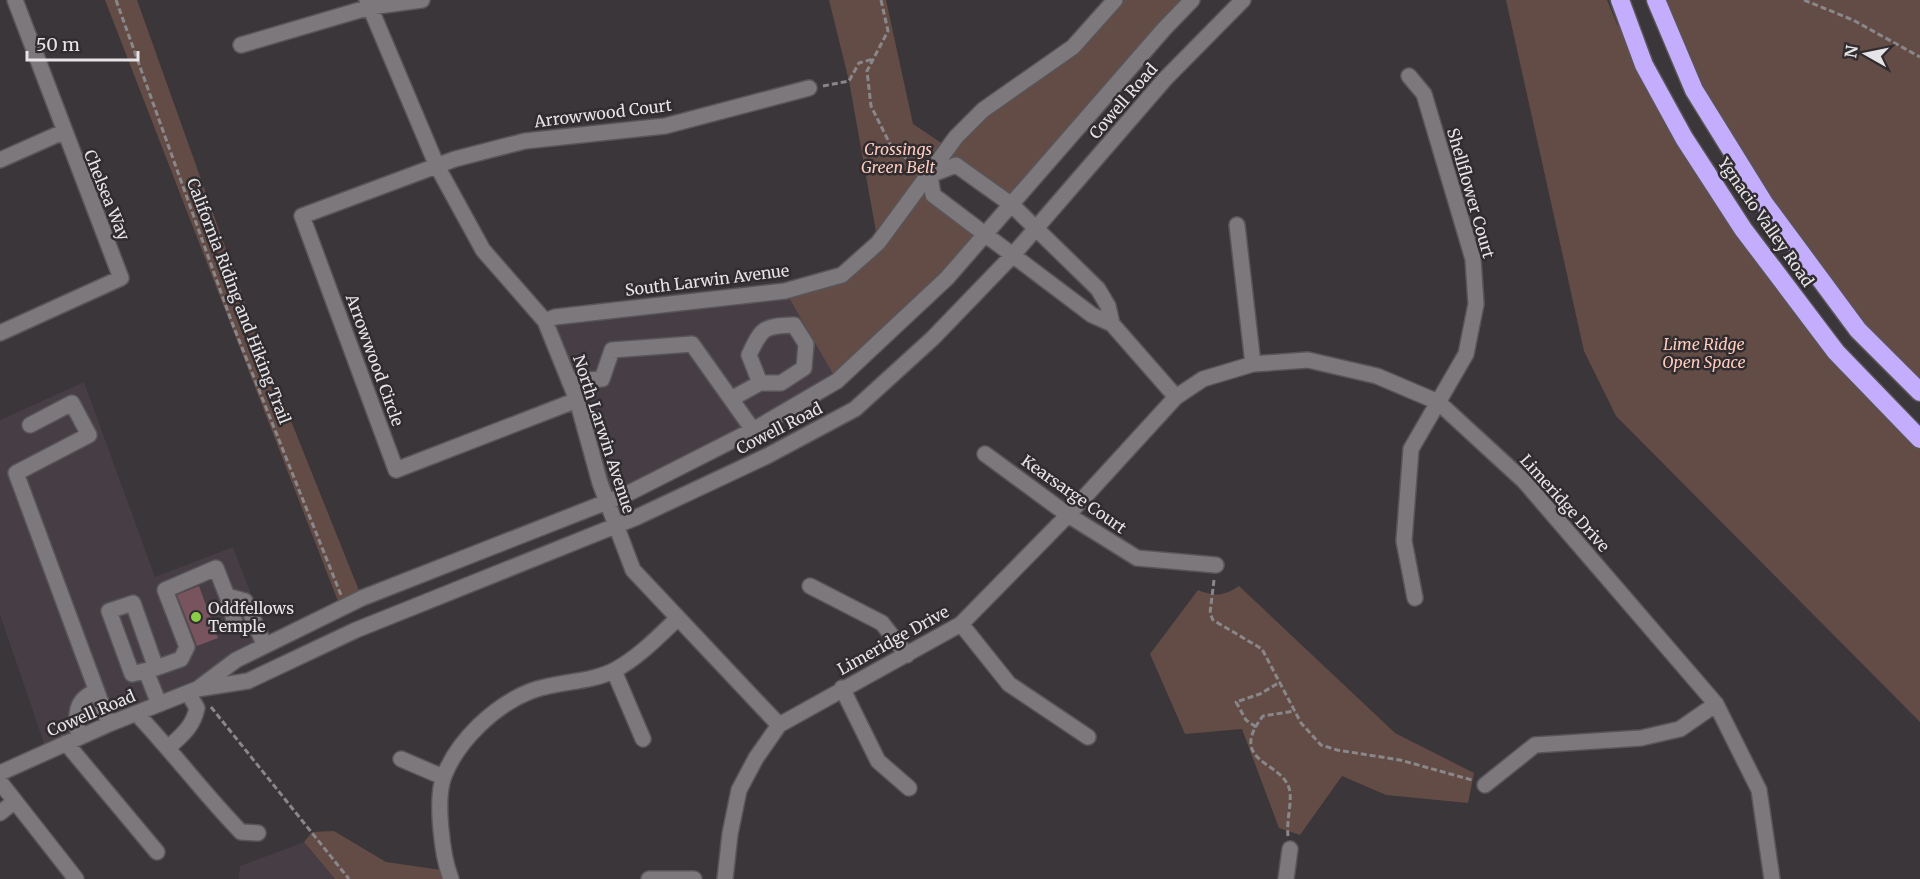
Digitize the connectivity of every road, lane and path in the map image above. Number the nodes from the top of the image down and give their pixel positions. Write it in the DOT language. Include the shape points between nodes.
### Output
graph roads {
  1 [pos="15,0"];
  2 [pos="116,0"];
  3 [pos="422,0"];
  4 [pos="881,0"];
  5 [pos="1115,0"];
  6 [pos="1192,0"];
  7 [pos="1243,0"];
  8 [pos="1607,0"];
  9 [pos="1620,0"];
  10 [pos="1656,0"];
  11 [pos="1804,0"];
  12 [pos="368,4"];
  13 [pos="241,45"];
  14 [pos="1920,57"];
  15 [pos="873,59"];
  16 [pos="1644,65"];
  17 [pos="1409,76"];
  18 [pos="809,88"];
  19 [pos="63,132"];
  20 [pos="0,160"];
  21 [pos="437,166"];
  22 [pos="930,175"];
  23 [pos="1012,205"];
  24 [pos="1237,225"];
  25 [pos="1036,229"];
  26 [pos="985,236"];
  27 [pos="1012,256"];
  28 [pos="545,321"];
  29 [pos="1113,324"];
  30 [pos="0,333"];
  31 [pos="1253,364"];
  32 [pos="569,381"];
  33 [pos="760,383"];
  34 [pos="1920,392"];
  35 [pos="1176,396"];
  36 [pos="731,399"];
  37 [pos="577,400"];
  38 [pos="1438,402"];
  39 [pos="30,425"];
  40 [pos="753,430"];
  41 [pos="1920,439"];
  42 [pos="985,454"];
  43 [pos="607,502"];
  44 [pos="1068,515"];
  45 [pos="615,526"];
  46 [pos="1216,565"];
  47 [pos="810,586"];
  48 [pos="227,597"];
  49 [pos="1415,598"];
  50 [pos="346,608"];
  51 [pos="678,618"];
  52 [pos="234,620"];
  53 [pos="961,624"];
  54 [pos="265,646"];
  55 [pos="907,655"];
  56 [pos="614,671"];
  57 [pos="1280,682"];
  58 [pos="842,688"];
  59 [pos="97,691"];
  60 [pos="192,691"];
  61 [pos="159,704"];
  62 [pos="1716,704"];
  63 [pos="1295,711"];
  64 [pos="136,713"];
  65 [pos="109,724"];
  66 [pos="779,725"];
  67 [pos="1256,727"];
  68 [pos="1088,737"];
  69 [pos="643,739"];
  70 [pos="72,740"];
  71 [pos="168,748"];
  72 [pos="401,759"];
  73 [pos="0,773"];
  74 [pos="443,777"];
  75 [pos="0,782"];
  76 [pos="1485,785"];
  77 [pos="909,788"];
  78 [pos="15,801"];
  79 [pos="0,813"];
  80 [pos="258,833"];
  81 [pos="1290,849"];
  82 [pos="157,852"];
  83 [pos="76,879"];
  84 [pos="350,879"];
  85 [pos="451,879"];
  86 [pos="649,879"];
  87 [pos="694,879"];
  88 [pos="725,879"];
  89 [pos="1286,879"];
  90 [pos="1772,879"];
  1 -- 19 [label="street, Chelsea Way"];
  2 -- 50 [label="path, California Riding and Hiking Trail" via="231,320"];
  3 -- 12 [label="street"];
  4 -- 15 [label="path" via="888,31"];
  5 -- 22 [label="street, South Larwin Avenue" via="1073,47 983,110 956,137"];
  6 -- 23 [label="street, Cowell Road"];
  7 -- 25 [label="street, Cowell Road" via="1165,79"];
  8 -- 16 [label="highway" via="1617,24"];
  9 -- 16 [label="highway, Ygnacio Valley Road"];
  10 -- 34 [label="highway, Ygnacio Valley Road" via="1694,90 1764,203 1858,330"];
  11 -- 14 [label="path" via="1853,20"];
  12 -- 13 [label="street"];
  12 -- 21 [label="street, North Larwin Avenue"];
  15 -- 18 [label="path" via="859,63 849,81"];
  15 -- 22 [label="path" via="867,71 871,106 892,148"];
  16 -- 41 [label="highway, Ygnacio Valley Road" via="1684,138 1743,229 1836,352"];
  17 -- 38 [label="street, Shellflower Court" via="1424,94 1473,259 1476,304 1466,354"];
  18 -- 21 [label="street, Arrowwood Court" via="665,126 525,141"];
  19 -- 20 [label="street"];
  19 -- 30 [label="street, Chelsea Way" via="121,278"];
  21 -- 28 [label="street, North Larwin Avenue" via="483,250"];
  21 -- 37 [label="street, Arrowwood Circle" via="302,216 396,470"];
  22 -- 23 [label="street" via="956,165"];
  22 -- 26 [label="street" via="933,195"];
  22 -- 28 [label="street, South Larwin Avenue" via="878,243 842,275 785,291"];
  23 -- 25 [label="street"];
  23 -- 26 [label="street, Cowell Road"];
  24 -- 31 [label="street"];
  25 -- 27 [label="street, Cowell Road"];
  25 -- 29 [label="street" via="1098,289"];
  26 -- 27 [label="street"];
  26 -- 40 [label="street, Cowell Road" via="947,278 837,381"];
  27 -- 29 [label="street" via="1092,315"];
  27 -- 45 [label="street, Cowell Road" via="933,338 855,409 767,456"];
  28 -- 32 [label="street, North Larwin Avenue"];
  29 -- 35 [label="street"];
  31 -- 35 [label="street, Limeridge Drive" via="1203,379"];
  31 -- 38 [label="street, Limeridge Drive" via="1308,360 1377,376"];
  32 -- 36 [label="street" via="602,379 612,350 692,344"];
  32 -- 37 [label="street, North Larwin Avenue"];
  33 -- 36 [label="street"];
  35 -- 44 [label="street, Limeridge Drive"];
  36 -- 40 [label="street"];
  37 -- 43 [label="street, North Larwin Avenue"];
  38 -- 49 [label="street, Shellflower Court" via="1411,449 1404,541"];
  38 -- 62 [label="street, Limeridge Drive" via="1524,481"];
  39 -- 59 [label="street" via="72,403 89,435 15,473"];
  40 -- 43 [label="street, Cowell Road"];
  42 -- 44 [label="street, Kearsarge Court"];
  43 -- 45 [label="street, North Larwin Avenue"];
  43 -- 50 [label="street, Cowell Road" via="362,598"];
  44 -- 46 [label="street, Kearsarge Court" via="1137,558"];
  44 -- 53 [label="street, Limeridge Drive"];
  45 -- 51 [label="street, North Larwin Avenue" via="633,570"];
  45 -- 60 [label="street, Cowell Road" via="356,630 248,681"];
  46 -- 57 [label="path" via="1210,613 1213,620 1262,649"];
  47 -- 55 [label="street" via="882,623"];
  48 -- 52 [label="street"];
  48 -- 54 [label="street" via="245,601"];
  48 -- 61 [label="street" via="216,568 165,590 187,647 181,659 151,670"];
  50 -- 54 [label="street, Cowell Road"];
  51 -- 56 [label="street"];
  51 -- 66 [label="street, North Larwin Avenue"];
  53 -- 55 [label="street, Limeridge Drive"];
  53 -- 68 [label="street" via="1009,684"];
  54 -- 60 [label="street, Cowell Road" via="236,660"];
  55 -- 58 [label="street, Limeridge Drive"];
  56 -- 69 [label="street"];
  56 -- 74 [label="street" via="530,692 501,707 460,748"];
  57 -- 63 [label="path"];
  57 -- 67 [label="path" via="1236,702 1246,720"];
  58 -- 66 [label="street, Limeridge Drive"];
  58 -- 77 [label="street" via="878,761"];
  59 -- 65 [label="street"];
  59 -- 70 [label="street" via="85,695 75,713"];
  60 -- 61 [label="street, Cowell Road"];
  60 -- 71 [label="street" via="197,708 195,719"];
  60 -- 84 [label="path"];
  61 -- 64 [label="street, Cowell Road"];
  62 -- 76 [label="street" via="1680,729 1641,738 1535,745"];
  62 -- 90 [label="street, Limeridge Drive" via="1759,790"];
  63 -- 67 [label="path" via="1268,713"];
  63 -- 76 [label="path" via="1321,745 1400,760"];
  64 -- 65 [label="street, Cowell Road"];
  64 -- 71 [label="street"];
  65 -- 70 [label="street, Cowell Road"];
  66 -- 88 [label="street, Limeridge Drive" via="739,790"];
  67 -- 81 [label="path" via="1252,740 1255,756 1286,781 1290,789 1286,821"];
  70 -- 73 [label="street, Cowell Road"];
  70 -- 82 [label="street"];
  71 -- 80 [label="street" via="208,799 241,832"];
  72 -- 74 [label="street"];
  74 -- 85 [label="street" via="440,824 443,860"];
  75 -- 78 [label="street"];
  78 -- 79 [label="street"];
  78 -- 83 [label="street"];
  81 -- 89 [label="street"];
  86 -- 87 [label="street"];
}
